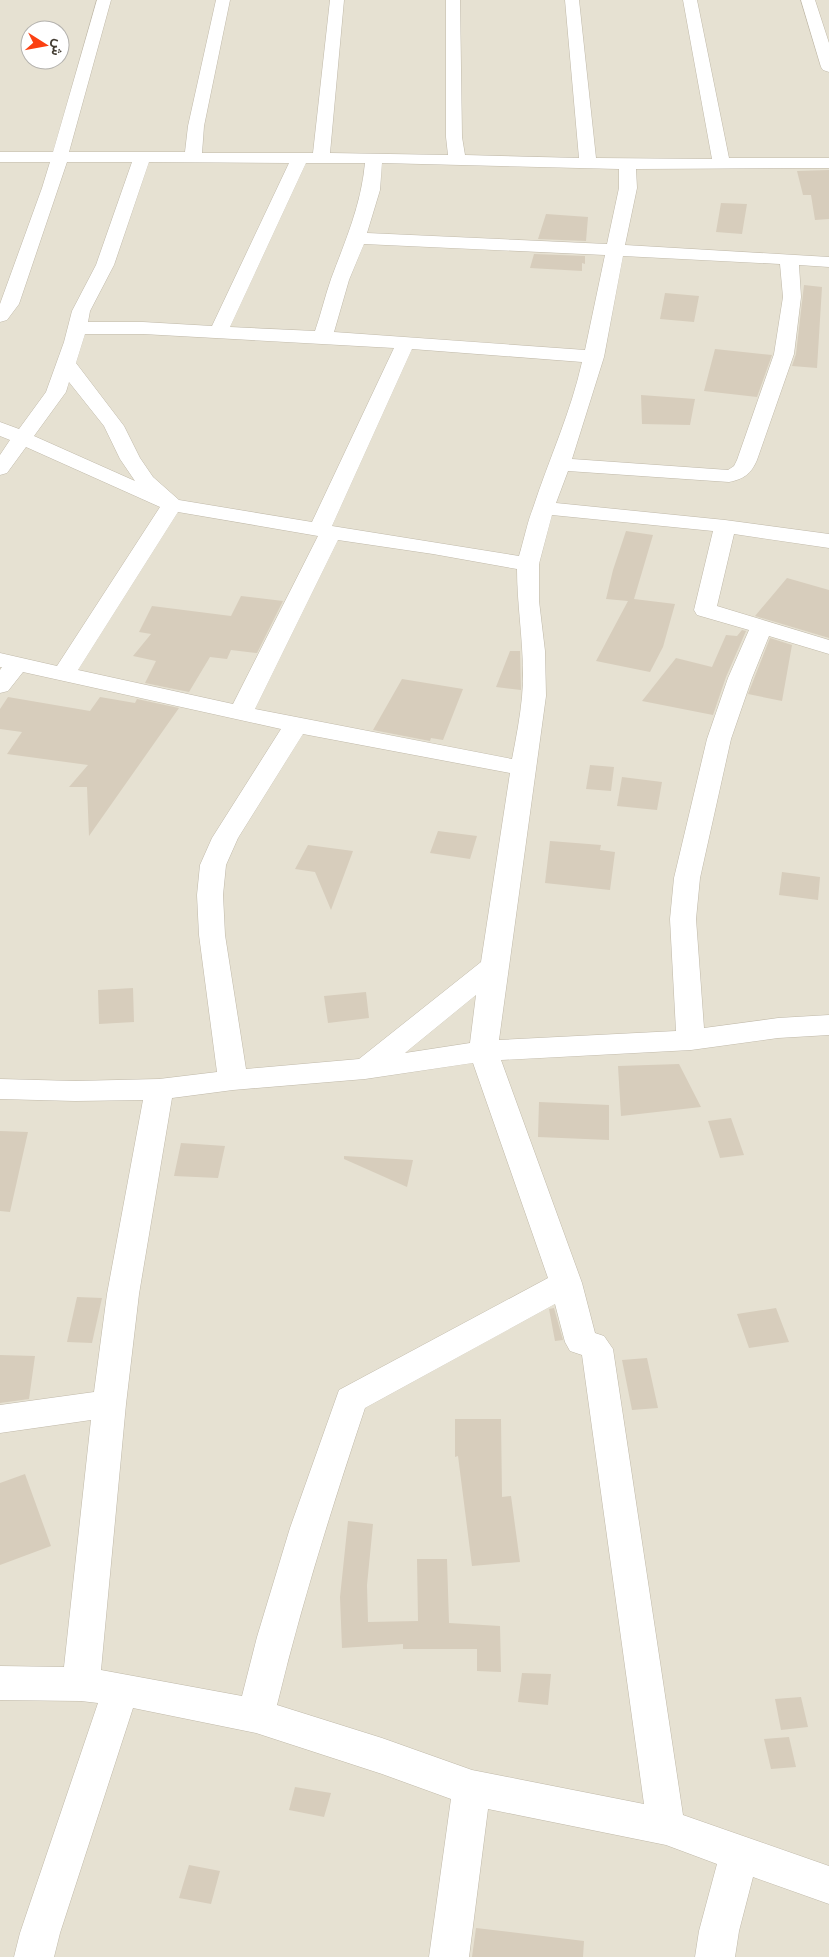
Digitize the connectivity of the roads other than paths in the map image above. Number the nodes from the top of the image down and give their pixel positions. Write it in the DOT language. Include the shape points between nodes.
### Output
graph roads {
  1 [pos="104,0"];
  2 [pos="223,0"];
  3 [pos="337,0"];
  4 [pos="453,0"];
  5 [pos="572,0"];
  6 [pos="690,0"];
  7 [pos="808,0"];
  8 [pos="829,67"];
  9 [pos="0,157"];
  10 [pos="61,157"];
  11 [pos="142,157"];
  12 [pos="193,157"];
  13 [pos="300,158"];
  14 [pos="322,158"];
  15 [pos="374,158"];
  16 [pos="457,160"];
  17 [pos="721,162"];
  18 [pos="588,163"];
  19 [pos="829,163"];
  20 [pos="627,164"];
  21 [pos="358,238"];
  22 [pos="616,250"];
  23 [pos="789,259"];
  24 [pos="829,262"];
  25 [pos="0,316"];
  26 [pos="78,328"];
  27 [pos="218,333"];
  28 [pos="322,337"];
  29 [pos="406,342"];
  30 [pos="594,357"];
  31 [pos="67,364"];
  32 [pos="0,428"];
  33 [pos="22,439"];
  34 [pos="560,464"];
  35 [pos="0,469"];
  36 [pos="172,505"];
  37 [pos="543,508"];
  38 [pos="725,526"];
  39 [pos="325,531"];
  40 [pos="829,541"];
  41 [pos="528,564"];
  42 [pos="761,628"];
  43 [pos="829,647"];
  44 [pos="9,662"];
  45 [pos="63,675"];
  46 [pos="0,686"];
  47 [pos="240,713"];
  48 [pos="296,725"];
  49 [pos="522,768"];
  50 [pos="494,966"];
  51 [pos="829,1025"];
  52 [pos="691,1040"];
  53 [pos="483,1051"];
  54 [pos="365,1069"];
  55 [pos="233,1080"];
  56 [pos="0,1089"];
  57 [pos="159,1089"];
  58 [pos="566,1283"];
  59 [pos="109,1404"];
  60 [pos="0,1419"];
  61 [pos="0,1683"];
  62 [pos="81,1684"];
  63 [pos="121,1688"];
  64 [pos="256,1716"];
  65 [pos="472,1788"];
  66 [pos="666,1827"];
  67 [pos="739,1854"];
  68 [pos="829,1885"];
  69 [pos="34,1957"];
  70 [pos="449,1957"];
  71 [pos="715,1957"];
  1 -- 10 [label="street"];
  2 -- 12 [label="street" via="196,126"];
  3 -- 14 [label="street"];
  4 -- 16 [label="street"];
  5 -- 18 [label="street"];
  6 -- 17 [label="street"];
  7 -- 8 [label="street"];
  9 -- 10 [label="street"];
  10 -- 11 [label="street"];
  10 -- 25 [label="street" via="10,304"];
  11 -- 12 [label="street"];
  11 -- 26 [label="street" via="105,265 81,311"];
  12 -- 13 [label="street"];
  13 -- 14 [label="street"];
  13 -- 27 [label="street"];
  14 -- 15 [label="street"];
  15 -- 16 [label="street"];
  15 -- 21 [label="street" via="371,190"];
  16 -- 18 [label="street"];
  17 -- 19 [label="street"];
  17 -- 20 [label="street"];
  18 -- 20 [label="street"];
  20 -- 22 [label="street" via="628,188"];
  21 -- 22 [label="street"];
  21 -- 28 [label="street" via="340,280"];
  22 -- 23 [label="street"];
  22 -- 30 [label="street"];
  23 -- 24 [label="street"];
  23 -- 34 [label="street" via="792,297 784,354 747,460 739,472 729,476"];
  26 -- 27 [label="street"];
  26 -- 31 [label="street"];
  27 -- 28 [label="street"];
  28 -- 29 [label="street"];
  29 -- 30 [label="street"];
  29 -- 39 [label="street"];
  30 -- 34 [label="street"];
  31 -- 33 [label="street" via="56,392"];
  31 -- 36 [label="street" via="114,426 130,459 146,481"];
  32 -- 33 [label="street"];
  33 -- 35 [label="street"];
  33 -- 36 [label="street"];
  34 -- 37 [label="street"];
  36 -- 39 [label="street"];
  36 -- 45 [label="street"];
  37 -- 38 [label="street"];
  37 -- 41 [label="street"];
  38 -- 40 [label="street"];
  38 -- 42 [label="street" via="704,608 708,613"];
  39 -- 41 [label="street"];
  39 -- 47 [label="street"];
  41 -- 49 [label="street" via="534,696"];
  42 -- 43 [label="street"];
  42 -- 52 [label="street" via="719,739 687,878 683,919"];
  44 -- 45 [label="street"];
  44 -- 46 [label="street"];
  45 -- 47 [label="street"];
  47 -- 48 [label="street"];
  48 -- 49 [label="street"];
  48 -- 55 [label="street" via="225,838 213,865 210,895 212,935"];
  49 -- 50 [label="street"];
  50 -- 53 [label="street"];
  50 -- 54 [label="street"];
  51 -- 52 [label="street" via="778,1028"];
  52 -- 53 [label="street"];
  53 -- 54 [label="street"];
  53 -- 58 [label="street"];
  54 -- 55 [label="street"];
  55 -- 57 [label="street"];
  56 -- 57 [label="street"];
  57 -- 59 [label="street" via="123,1294"];
  58 -- 64 [label="street" via="351,1400 307,1528"];
  58 -- 66 [label="street" via="581,1342 593,1345 597,1350"];
  59 -- 60 [label="street"];
  59 -- 62 [label="street"];
  61 -- 62 [label="street"];
  62 -- 63 [label="street"];
  63 -- 64 [label="street"];
  63 -- 69 [label="street"];
  64 -- 65 [label="street"];
  65 -- 66 [label="street"];
  65 -- 70 [label="street"];
  66 -- 67 [label="street"];
  67 -- 68 [label="street"];
  67 -- 71 [label="street"];
}
